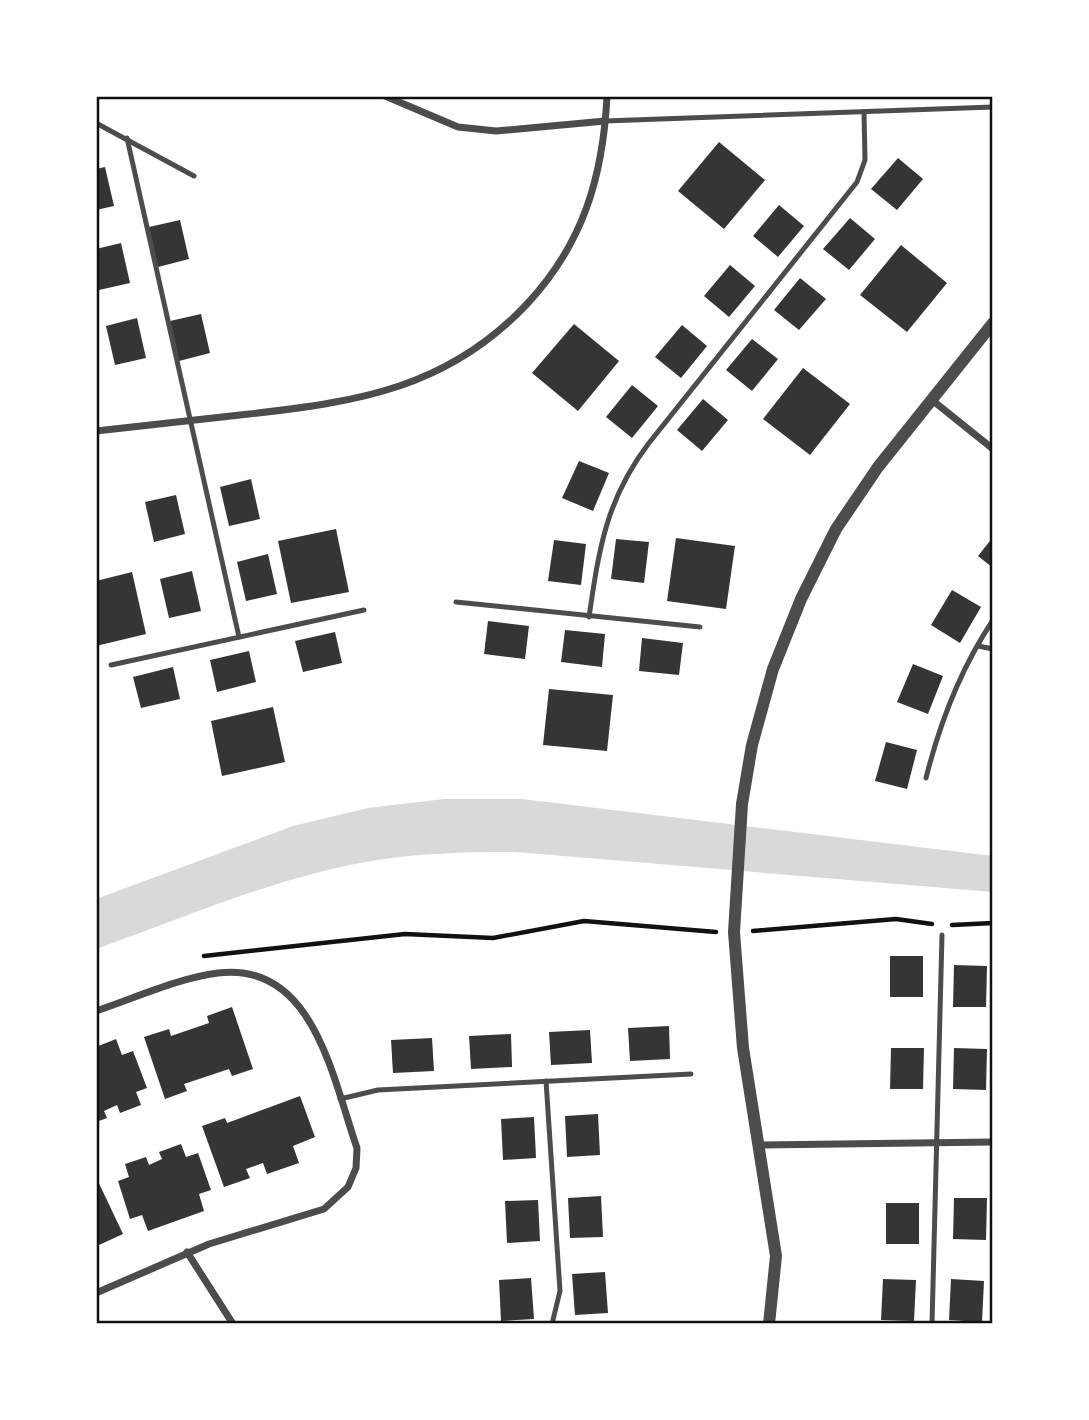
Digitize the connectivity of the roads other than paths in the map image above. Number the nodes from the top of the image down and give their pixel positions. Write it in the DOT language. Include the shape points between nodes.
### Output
graph roads {
  1 [pos="385,96"];
  2 [pos="607,96"];
  3 [pos="993,107"];
  4 [pos="864,112"];
  5 [pos="606,121"];
  6 [pos="96,123"];
  7 [pos="127,138"];
  8 [pos="194,176"];
  9 [pos="993,323"];
  10 [pos="932,400"];
  11 [pos="190,421"];
  12 [pos="96,431"];
  13 [pos="993,449"];
  14 [pos="456,602"];
  15 [pos="364,610"];
  16 [pos="589,617"];
  17 [pos="993,620"];
  18 [pos="700,627"];
  19 [pos="239,637"];
  20 [pos="978,646"];
  21 [pos="993,649"];
  22 [pos="111,665"];
  23 [pos="926,778"];
  24 [pos="942,935"];
  25 [pos="96,1011"];
  26 [pos="691,1074"];
  27 [pos="546,1081"];
  28 [pos="340,1099"];
  29 [pos="937,1141"];
  30 [pos="993,1142"];
  31 [pos="760,1145"];
  32 [pos="187,1252"];
  33 [pos="96,1293"];
  34 [pos="233,1324"];
  35 [pos="552,1324"];
  36 [pos="769,1324"];
  37 [pos="932,1324"];
  1 -- 5 [label="street" via="458,127 496,131"];
  2 -- 5 [label="street"];
  3 -- 4 [label="lane"];
  4 -- 5 [label="lane"];
  4 -- 16 [label="lane" via="865,160 857,182 623,480 606,523"];
  5 -- 11 [label="street" via="592,194 579,232 537,293 481,347 417,382 346,402"];
  6 -- 7 [label="lane"];
  7 -- 8 [label="lane"];
  7 -- 11 [label="lane"];
  9 -- 10 [label="street"];
  10 -- 13 [label="street"];
  10 -- 31 [label="street" via="836,529 773,669 752,745 741,804 734,894 743,1048"];
  11 -- 12 [label="street"];
  11 -- 19 [label="lane"];
  14 -- 16 [label="lane"];
  15 -- 19 [label="lane"];
  16 -- 18 [label="lane"];
  17 -- 20 [label="lane"];
  19 -- 22 [label="lane"];
  20 -- 21 [label="lane"];
  20 -- 23 [label="lane" via="944,717"];
  24 -- 29 [label="lane"];
  25 -- 28 [label="street" via="210,974 243,973 264,979 284,989 307,1014"];
  26 -- 27 [label="lane"];
  27 -- 28 [label="lane" via="378,1090"];
  27 -- 35 [label="lane" via="560,1291"];
  28 -- 32 [label="street" via="357,1154 354,1175 340,1197 317,1212"];
  29 -- 30 [label="street"];
  29 -- 31 [label="street"];
  29 -- 37 [label="lane"];
  31 -- 36 [label="street" via="776,1256"];
  32 -- 33 [label="street"];
  32 -- 34 [label="street"];
}
